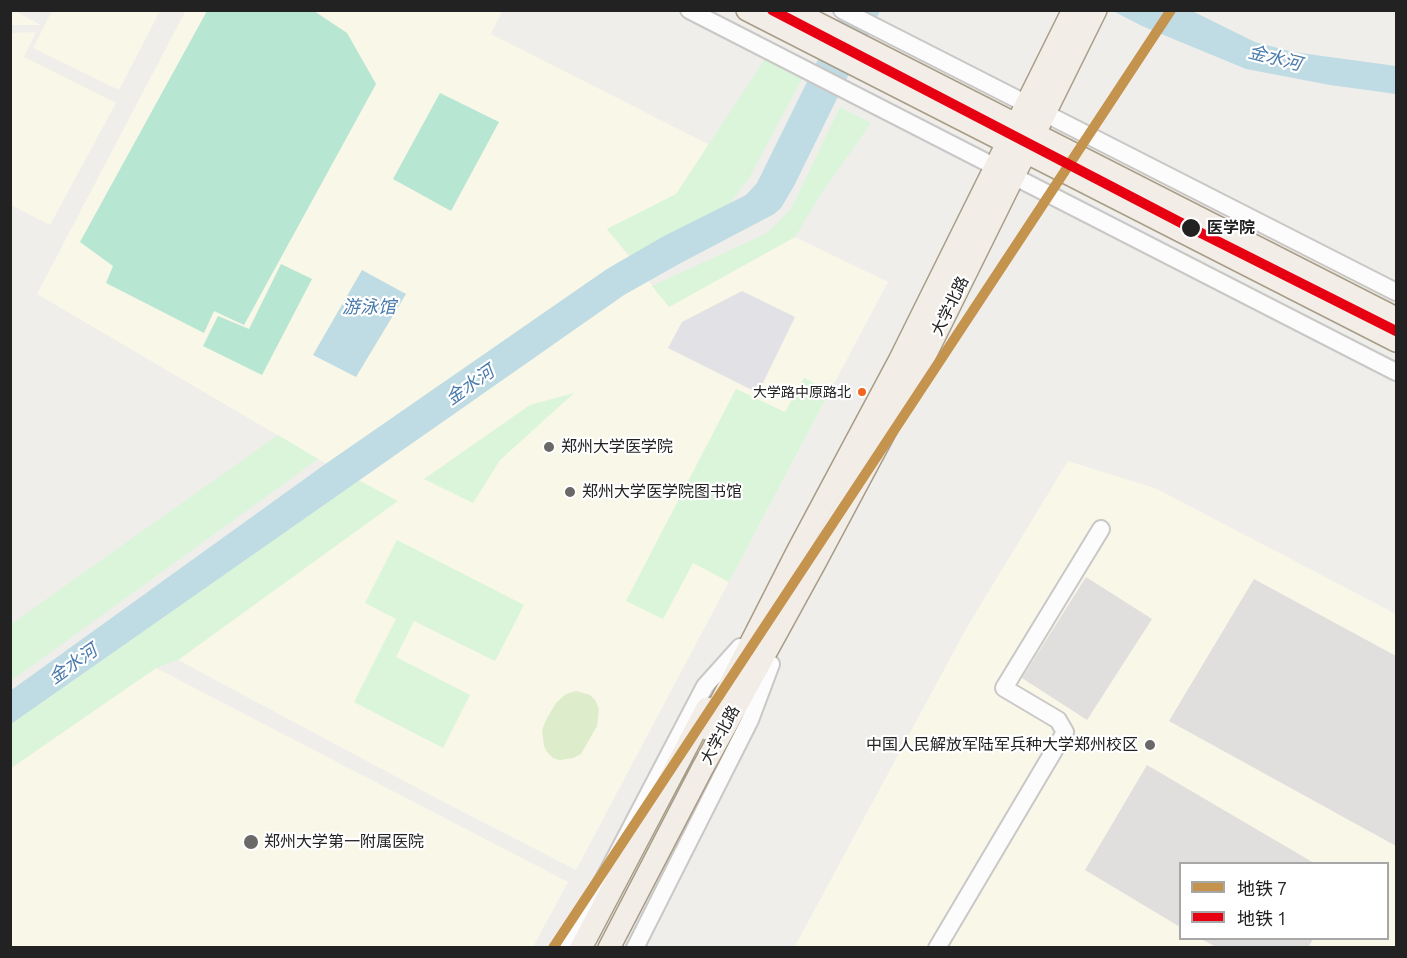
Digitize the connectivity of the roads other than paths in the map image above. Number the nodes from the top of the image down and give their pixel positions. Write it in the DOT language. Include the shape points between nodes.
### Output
graph roads {
  1 [pos="688,10"];
  2 [pos="747,10"];
  3 [pos="792,10"];
  4 [pos="842,10"];
  5 [pos="1073,10"];
  6 [pos="1096,12"];
  7 [pos="808,31"];
  8 [pos="1035,109"];
  9 [pos="1021,139"];
  10 [pos="995,167"];
  11 [pos="1014,177"];
  12 [pos="1396,292"];
  13 [pos="1396,318"];
  14 [pos="1396,341"];
  15 [pos="1396,372"];
  16 [pos="1101,529"];
  17 [pos="797,552"];
  18 [pos="815,563"];
  19 [pos="771,664"];
  20 [pos="696,766"];
  21 [pos="582,945"];
  22 [pos="609,948"];
  23 [pos="622,948"];
  24 [pos="635,948"];
  25 [pos="936,948"];
  1 -- 10 [label="street"];
  2 -- 7 [label="main road"];
  3 -- 7 [label="main road"];
  4 -- 8 [label="street"];
  5 -- 8 [label="main road, 大学北路"];
  6 -- 8 [label="main road, 大学北路"];
  7 -- 9 [label="main road"];
  8 -- 9 [label="main road, 大学北路"];
  8 -- 12 [label="street"];
  9 -- 10 [label="main road, 大学北路"];
  9 -- 11 [label="main road, 大学北路"];
  9 -- 13 [label="main road"];
  9 -- 14 [label="main road"];
  10 -- 11 [label="street"];
  10 -- 17 [label="main road, 大学北路" via="899,361"];
  11 -- 15 [label="street"];
  11 -- 18 [label="main road, 大学北路" via="918,370"];
  16 -- 25 [label="street" via="1004,688 1058,720 1065,732"];
  17 -- 20 [label="main road, 大学北路"];
  17 -- 21 [label="main road" via="740,646"];
  18 -- 19 [label="main road"];
  18 -- 20 [label="main road, 大学北路"];
  19 -- 23 [label="main road"];
  19 -- 24 [label="street" via="750,720"];
  20 -- 21 [label="main road, 大学北路"];
  20 -- 22 [label="main road, 大学北路"];
}
